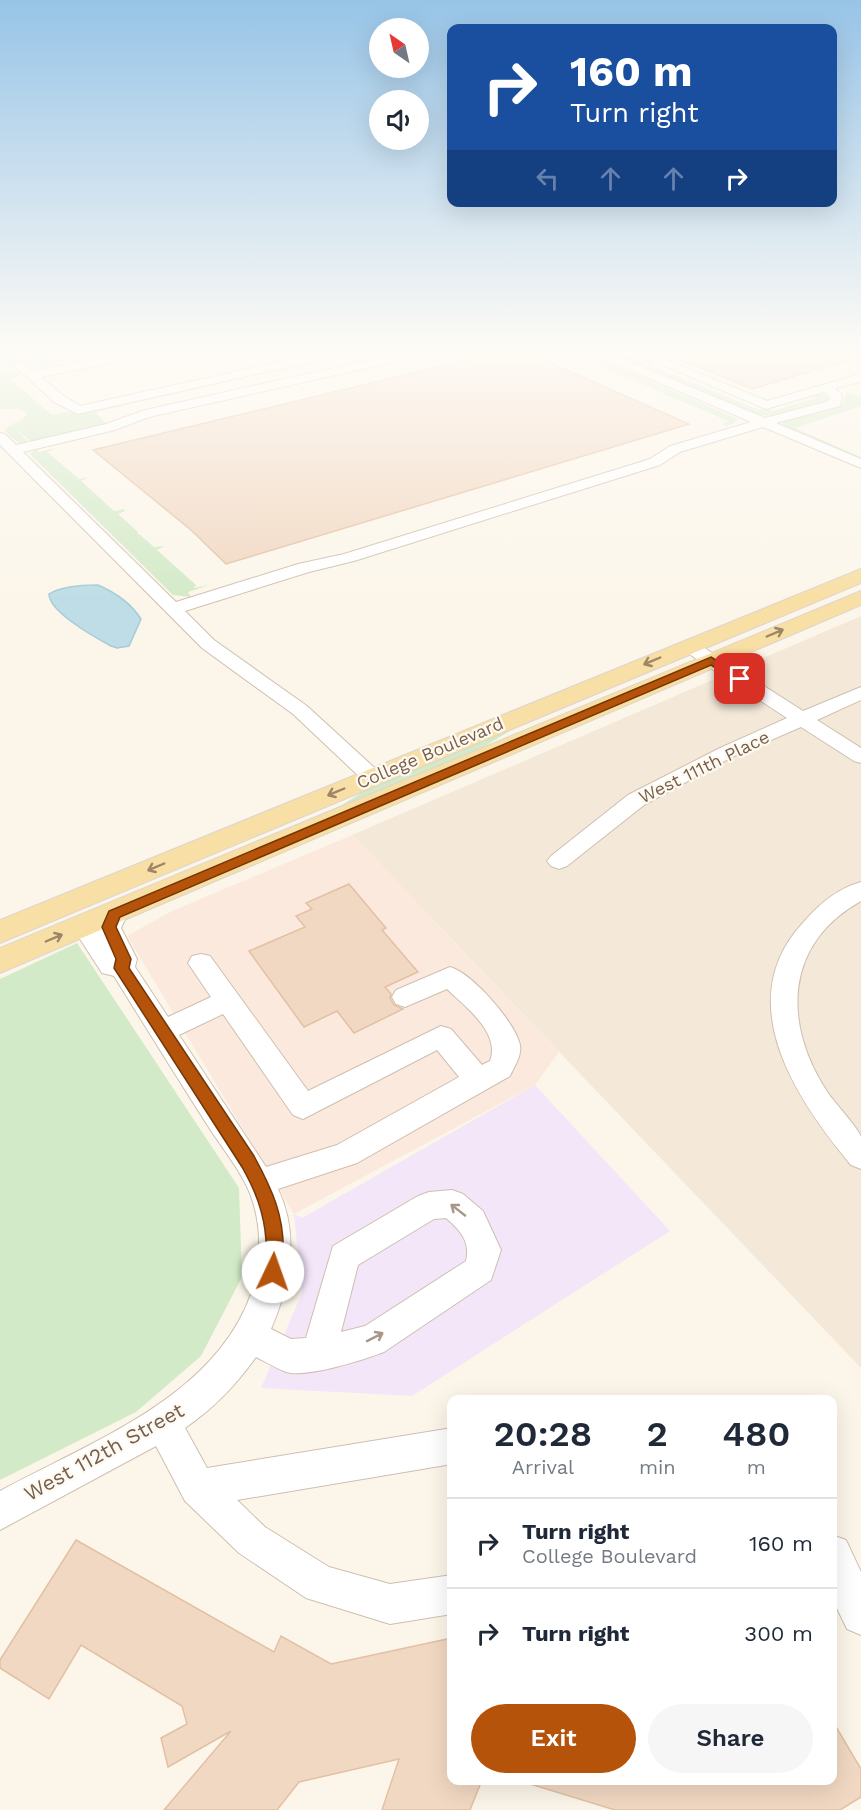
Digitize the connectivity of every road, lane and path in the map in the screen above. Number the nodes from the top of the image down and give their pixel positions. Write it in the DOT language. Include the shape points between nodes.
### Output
graph roads {
  1 [pos="87,432"];
  2 [pos="733,432"];
  3 [pos="786,432"];
  4 [pos="0,437"];
  5 [pos="13,450"];
  6 [pos="861,464"];
  7 [pos="861,575"];
  8 [pos="861,597"];
  9 [pos="173,609"];
  10 [pos="689,646"];
  11 [pos="711,661"];
  12 [pos="861,693"];
  13 [pos="803,719"];
  14 [pos="861,757"];
  15 [pos="372,777"];
  16 [pos="559,861"];
  17 [pos="861,890"];
  18 [pos="79,899"];
  19 [pos="98,919"];
  20 [pos="0,932"];
  21 [pos="0,961"];
  22 [pos="201,963"];
  23 [pos="122,968"];
  24 [pos="405,998"];
  25 [pos="228,1001"];
  26 [pos="162,1031"];
  27 [pos="479,1081"];
  28 [pos="861,1156"];
  29 [pos="260,1183"];
  30 [pos="241,1351"];
  31 [pos="319,1354"];
  32 [pos="163,1424"];
  33 [pos="447,1447"];
  34 [pos="198,1488"];
  35 [pos="0,1511"];
  36 [pos="837,1565"];
  37 [pos="447,1595"];
  38 [pos="861,1615"];
  1 -- 5 [label="street"];
  2 -- 9 [label="street" via="502,510"];
  3 -- 6 [label="street"];
  4 -- 5 [label="street"];
  5 -- 9 [label="street"];
  7 -- 10 [label="main road, College Boulevard"];
  11 -- 8 [label="main road, College Boulevard, one-way"];
  9 -- 15 [label="street" via="208,644 300,710"];
  10 -- 11 [label="street"];
  10 -- 15 [label="main road, College Boulevard, one-way"];
  11 -- 13 [label="street"];
  11 -- 19 [label="main road, College Boulevard"];
  12 -- 13 [label="street, West 111th Place"];
  13 -- 14 [label="street"];
  13 -- 16 [label="street, West 111th Place" via="725,753 636,800"];
  15 -- 18 [label="main road, College Boulevard, one-way"];
  17 -- 28 [label="street" via="826,911 808,930 790,959 784,989 786,1033 798,1069 823,1112"];
  18 -- 19 [label="street"];
  18 -- 20 [label="main road, College Boulevard"];
  21 -- 19 [label="main road, College Boulevard, one-way"];
  19 -- 23 [label="street" via="109,927 124,959"];
  19 -- 23 [label="street" via="111,966"];
  22 -- 25 [label="street"];
  23 -- 26 [label="street, West 112th Street"];
  24 -- 27 [label="street" via="450,976 499,1028 507,1045 505,1058 500,1068"];
  25 -- 26 [label="street"];
  25 -- 27 [label="street" via="303,1107 441,1036"];
  26 -- 29 [label="street, West 112th Street"];
  27 -- 29 [label="street" via="347,1154"];
  29 -- 30 [label="street, West 112th Street" via="272,1215 273,1272 265,1303"];
  30 -- 31 [label="street" via="289,1356"];
  30 -- 32 [label="street, West 112th Street" via="201,1396"];
  31 -- 31 [label="street, one-way" via="372,1340 480,1270 485,1250 472,1221 452,1204 429,1206 344,1256"];
  32 -- 34 [label="street"];
  32 -- 35 [label="street, West 112th Street"];
  33 -- 34 [label="street"];
  34 -- 37 [label="street" via="252,1540 320,1584 390,1604"];
  36 -- 38 [label="street"];
}
